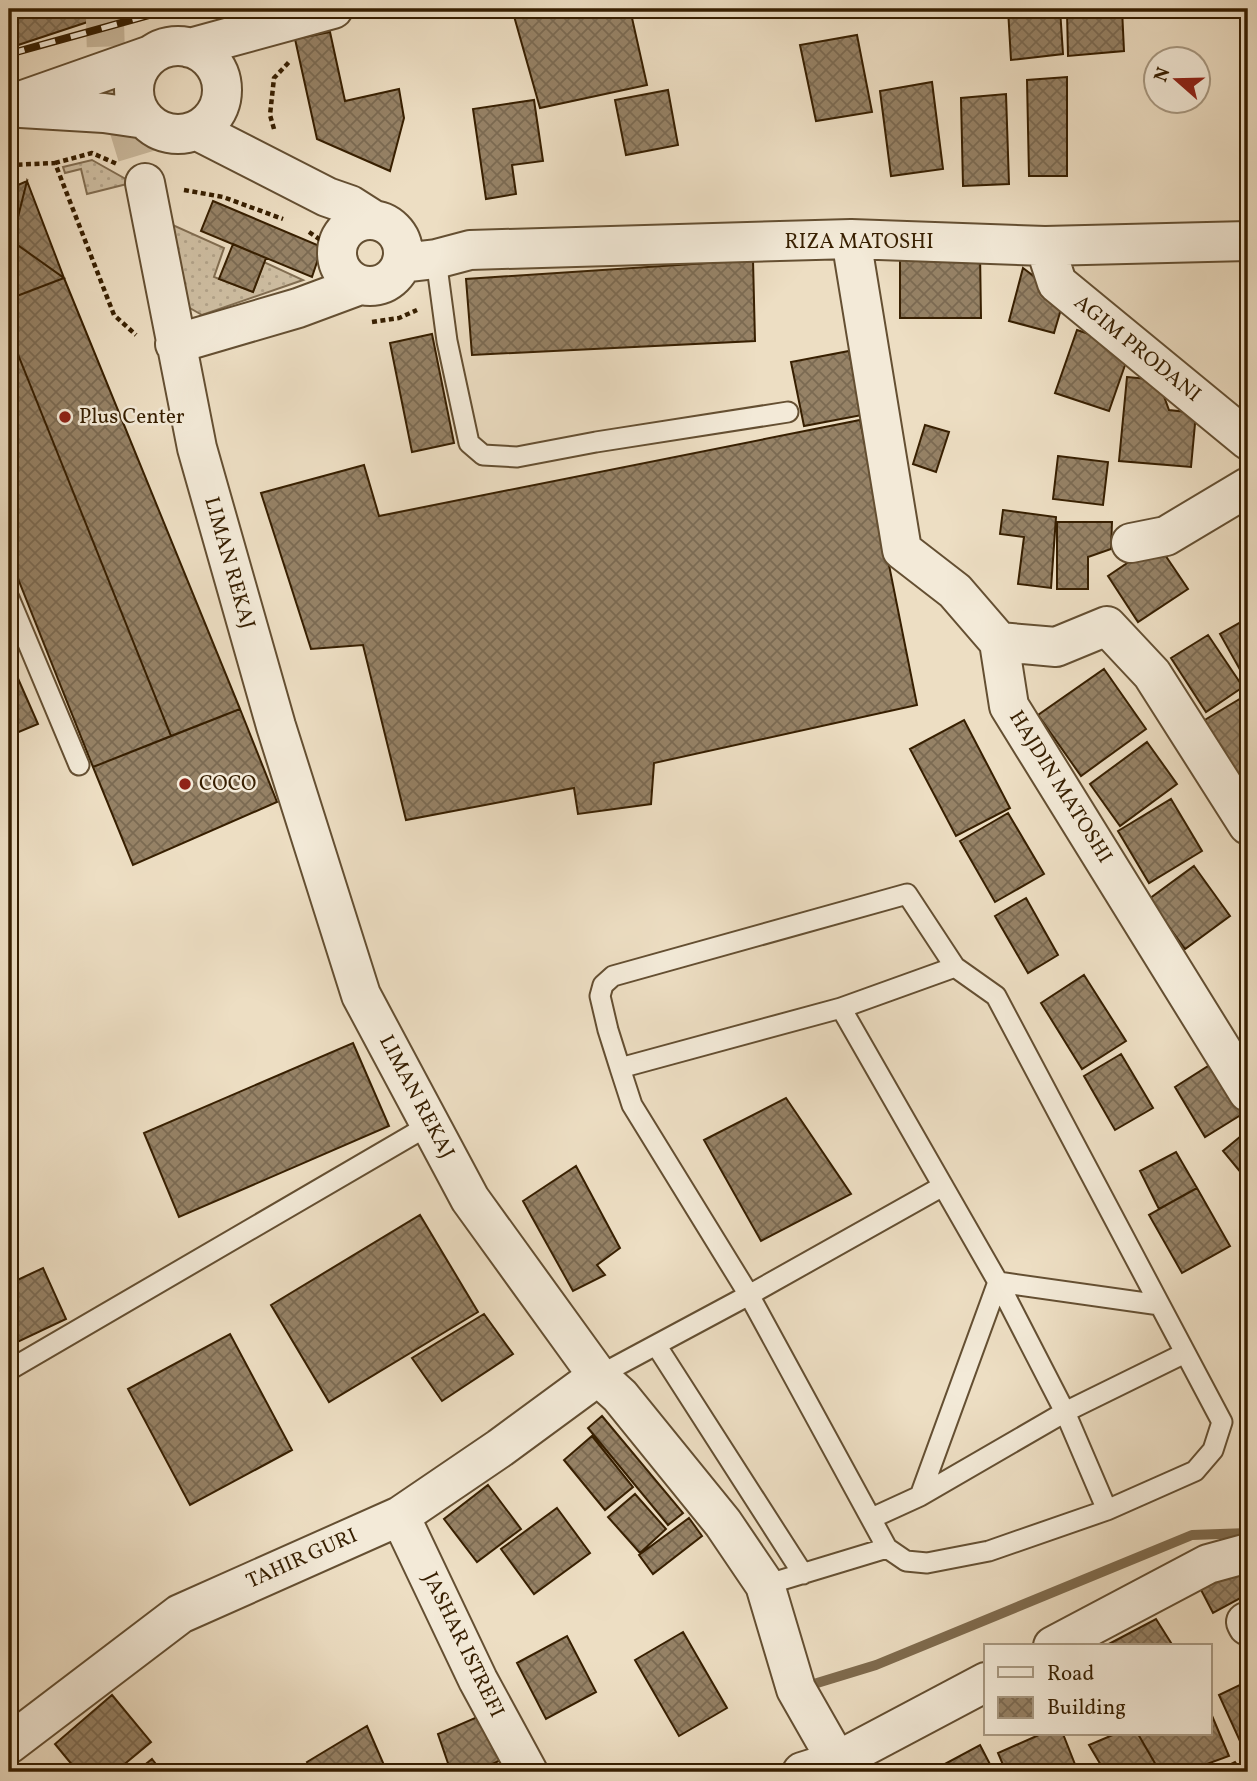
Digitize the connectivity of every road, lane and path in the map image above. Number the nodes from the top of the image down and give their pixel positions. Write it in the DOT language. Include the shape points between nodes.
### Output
graph roads {
  1 [pos="316,14"];
  2 [pos="190,48"];
  3 [pos="150,55"];
  4 [pos="220,84"];
  5 [pos="9,106"];
  6 [pos="145,118"];
  7 [pos="196,130"];
  8 [pos="55,163"];
  9 [pos="291,178"];
  10 [pos="150,179"];
  11 [pos="286,220"];
  12 [pos="299,225"];
  13 [pos="851,239"];
  14 [pos="1248,240"];
  15 [pos="1045,246"];
  16 [pos="377,257"];
  17 [pos="442,298"];
  18 [pos="366,323"];
  19 [pos="175,344"];
  20 [pos="788,412"];
  21 [pos="1248,440"];
  22 [pos="1248,487"];
  23 [pos="1131,543"];
  24 [pos="9,598"];
  25 [pos="999,642"];
  26 [pos="79,765"];
  27 [pos="1248,825"];
  28 [pos="955,967"];
  29 [pos="841,1008"];
  30 [pos="620,1068"];
  31 [pos="1248,1092"];
  32 [pos="431,1124"];
  33 [pos="943,1186"];
  34 [pos="999,1282"];
  35 [pos="749,1295"];
  36 [pos="1160,1305"];
  37 [pos="656,1345"];
  38 [pos="1185,1353"];
  39 [pos="9,1370"];
  40 [pos="598,1376"];
  41 [pos="1065,1412"];
  42 [pos="920,1496"];
  43 [pos="1107,1510"];
  44 [pos="400,1516"];
  45 [pos="872,1518"];
  46 [pos="887,1548"];
  47 [pos="1248,1553"];
  48 [pos="803,1574"];
  49 [pos="765,1585"];
  50 [pos="1057,1644"];
  51 [pos="984,1683"];
  52 [pos="9,1744"];
  53 [pos="827,1768"];
  54 [pos="528,1772"];
  1 -- 2 [label="street"];
  1 -- 4 [label="street" via="262,47"];
  2 -- 3 [label="street" via="164,48"];
  2 -- 4 [label="street" via="208,58"];
  3 -- 5 [label="street"];
  3 -- 6 [label="street" via="141,66 134,93"];
  4 -- 7 [label="street" via="216,111"];
  4 -- 9 [label="street" via="262,149"];
  5 -- 6 [label="street"];
  6 -- 7 [label="street" via="169,133"];
  7 -- 9 [label="street"];
  8 -- 10 [label="path" via="92,153"];
  9 -- 16 [label="street" via="350,205"];
  10 -- 11 [label="path" via="223,197"];
  10 -- 19 [label="street, LIMAN REKAJ"];
  12 -- 16 [label="path" via="331,247"];
  13 -- 15 [label="street, RIZA MATOSHI"];
  13 -- 16 [label="street, RIZA MATOSHI"];
  13 -- 25 [label="street" via="902,550 955,591"];
  14 -- 15 [label="street, RIZA MATOSHI"];
  15 -- 21 [label="street, AGIM PRODANI" via="1057,283"];
  16 -- 17 [label="lane"];
  16 -- 19 [label="street"];
  17 -- 18 [label="path" via="399,318"];
  17 -- 20 [label="lane" via="470,443 483,455 517,457"];
  19 -- 32 [label="street, LIMAN REKAJ" via="197,449 275,726 362,995"];
  22 -- 23 [label="street" via="1166,536"];
  24 -- 26 [label="lane"];
  25 -- 27 [label="street" via="1056,647 1107,626 1152,674"];
  25 -- 31 [label="street, HAJDIN MATOSHI" via="1009,706"];
  28 -- 29 [label="lane"];
  28 -- 30 [label="lane" via="907,894 613,976 600,996"];
  28 -- 36 [label="lane" via="996,996"];
  29 -- 30 [label="lane"];
  29 -- 33 [label="lane"];
  30 -- 35 [label="lane" via="632,1105"];
  32 -- 39 [label="lane"];
  32 -- 40 [label="street, LIMAN REKAJ" via="470,1199"];
  33 -- 34 [label="lane"];
  33 -- 35 [label="lane"];
  34 -- 36 [label="lane"];
  34 -- 41 [label="lane"];
  34 -- 42 [label="lane"];
  35 -- 37 [label="lane"];
  35 -- 45 [label="lane"];
  36 -- 38 [label="lane"];
  37 -- 40 [label="lane"];
  37 -- 48 [label="lane"];
  38 -- 41 [label="lane"];
  38 -- 43 [label="lane" via="1222,1422 1213,1450 1195,1471"];
  40 -- 44 [label="street, TAHIR GURI"];
  40 -- 49 [label="street, LIMAN REKAJ" via="620,1396 723,1522"];
  41 -- 42 [label="lane"];
  41 -- 43 [label="lane"];
  42 -- 45 [label="lane"];
  43 -- 46 [label="lane" via="989,1551 927,1563 906,1561"];
  44 -- 52 [label="street, TAHIR GURI" via="180,1614"];
  44 -- 54 [label="street, JASHAR ISTREFI" via="478,1680"];
  45 -- 46 [label="lane"];
  46 -- 48 [label="lane"];
  47 -- 50 [label="street" via="1208,1564"];
  48 -- 49 [label="lane"];
  49 -- 53 [label="street, LIMAN REKAJ" via="796,1689"];
  51 -- 53 [label="street"];
}
